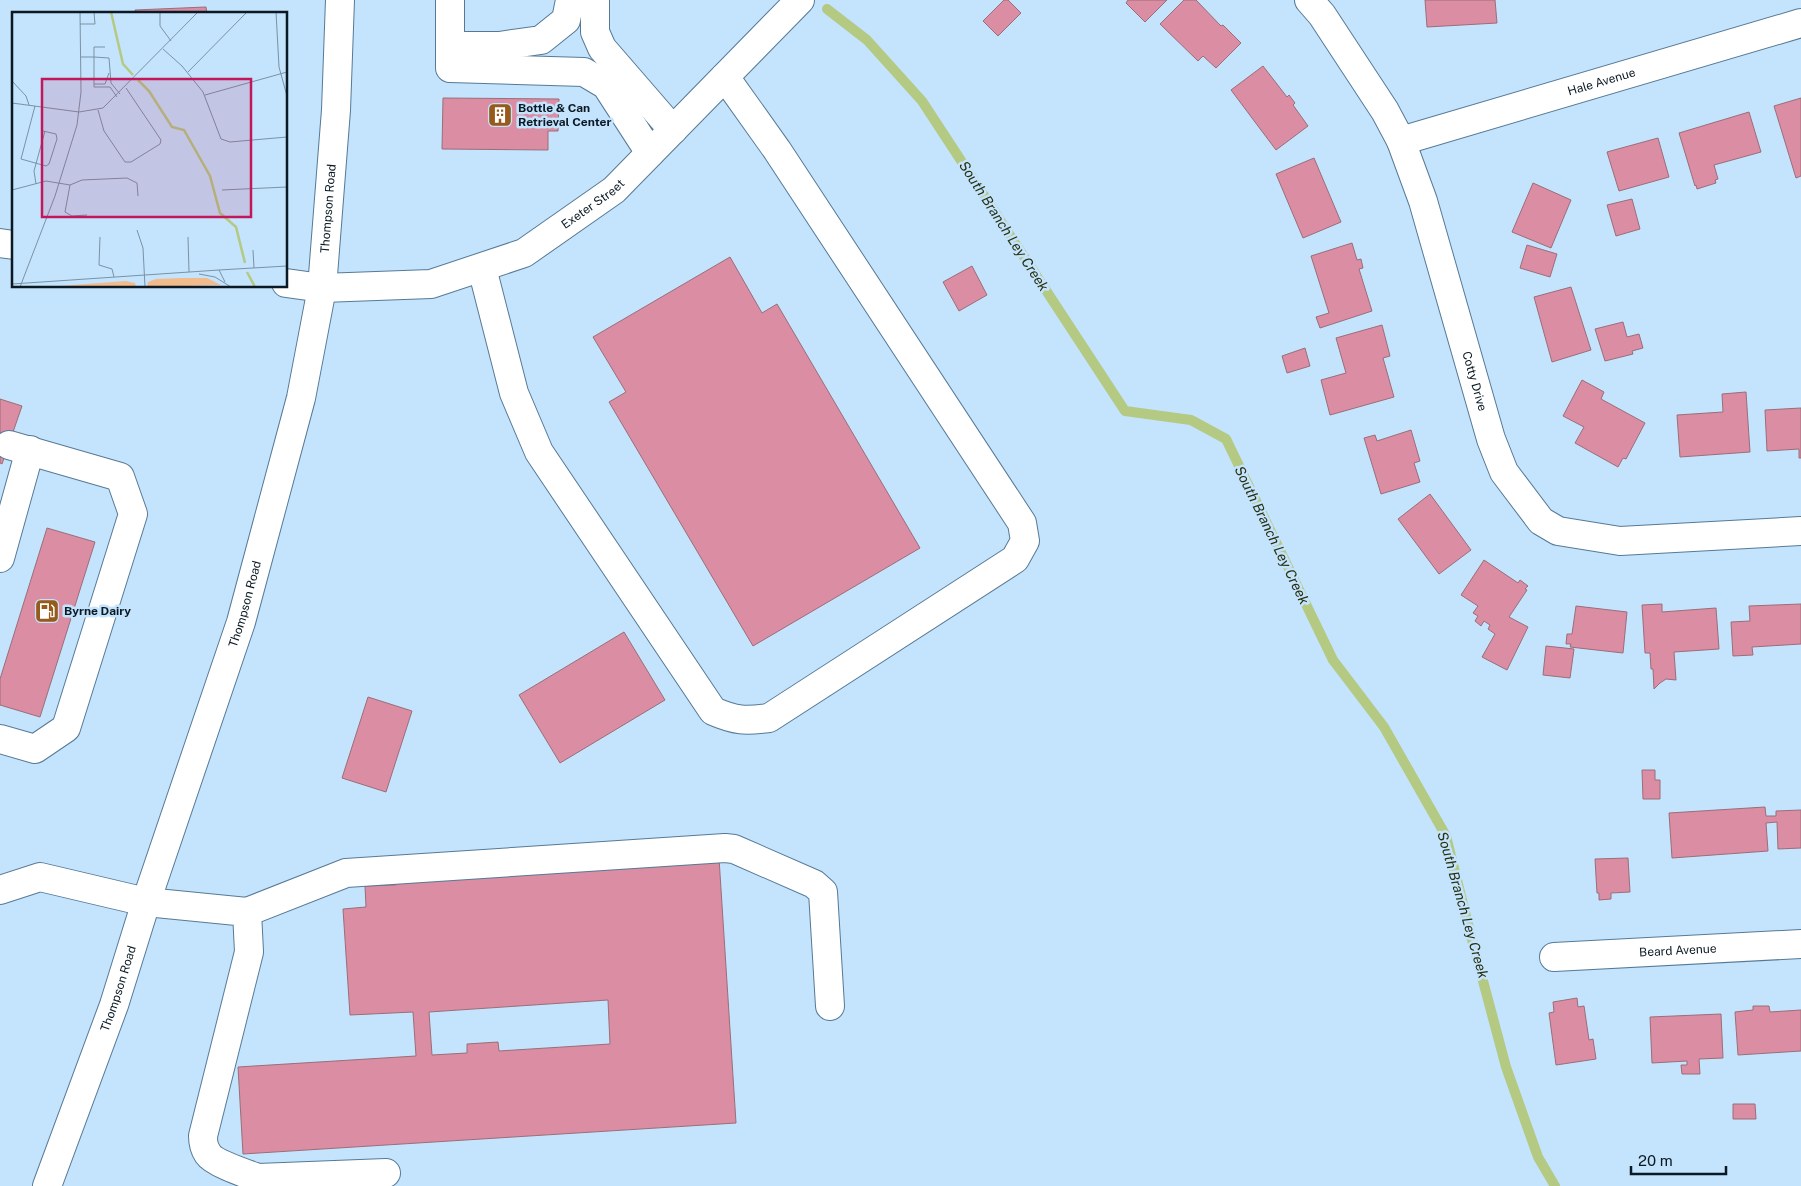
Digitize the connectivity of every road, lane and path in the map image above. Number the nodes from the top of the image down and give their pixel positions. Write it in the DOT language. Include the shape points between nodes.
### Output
graph roads {
  1 [pos="340,0"];
  2 [pos="450,0"];
  3 [pos="570,0"];
  4 [pos="595,0"];
  5 [pos="800,0"];
  6 [pos="1309,0"];
  7 [pos="1801,23"];
  8 [pos="450,57"];
  9 [pos="725,77"];
  10 [pos="673,130"];
  11 [pos="1401,141"];
  12 [pos="650,153"];
  13 [pos="482,268"];
  14 [pos="288,283"];
  15 [pos="322,288"];
  16 [pos="1801,531"];
  17 [pos="0,558"];
  18 [pos="0,739"];
  19 [pos="0,890"];
  20 [pos="146,902"];
  21 [pos="247,912"];
  22 [pos="1801,944"];
  23 [pos="1554,957"];
  24 [pos="830,1006"];
  25 [pos="386,1173"];
  26 [pos="47,1186"];
  1 -- 15 [label="street, Thompson Road" via="336,110"];
  2 -- 8 [label="street"];
  3 -- 8 [label="street" via="566,20 540,40"];
  4 -- 10 [label="street" via="595,32 602,48"];
  5 -- 9 [label="street, Exeter Street"];
  6 -- 11 [label="street, Cotty Drive" via="1385,111"];
  7 -- 11 [label="street, Hale Avenue"];
  8 -- 12 [label="street" via="584,72 606,85"];
  9 -- 10 [label="street, Exeter Street"];
  9 -- 13 [label="street" via="778,150 1022,523 1025,541 1015,559 769,718 730,719 714,711 539,452 514,393"];
  10 -- 12 [label="street, Exeter Street"];
  11 -- 16 [label="street, Cotty Drive" via="1423,201 1491,439 1504,472 1541,521 1558,531 1620,541"];
  12 -- 13 [label="street, Exeter Street" via="614,190 540,243 524,253"];
  13 -- 15 [label="street, Exeter Street" via="431,284"];
  14 -- 15 [label="street, Exeter Street"];
  15 -- 20 [label="street, Thompson Road" via="301,398 241,622"];
  17 -- 18 [label="street" via="19,447 120,477 132,514 66,728 35,749"];
  19 -- 20 [label="street" via="40,877"];
  20 -- 21 [label="street"];
  20 -- 26 [label="street, Thompson Road" via="114,1005"];
  21 -- 24 [label="street" via="346,873 734,849 814,884 823,892"];
  21 -- 25 [label="street" via="249,952 203,1146 210,1157 258,1178"];
  22 -- 23 [label="street, Beard Avenue"];
}
